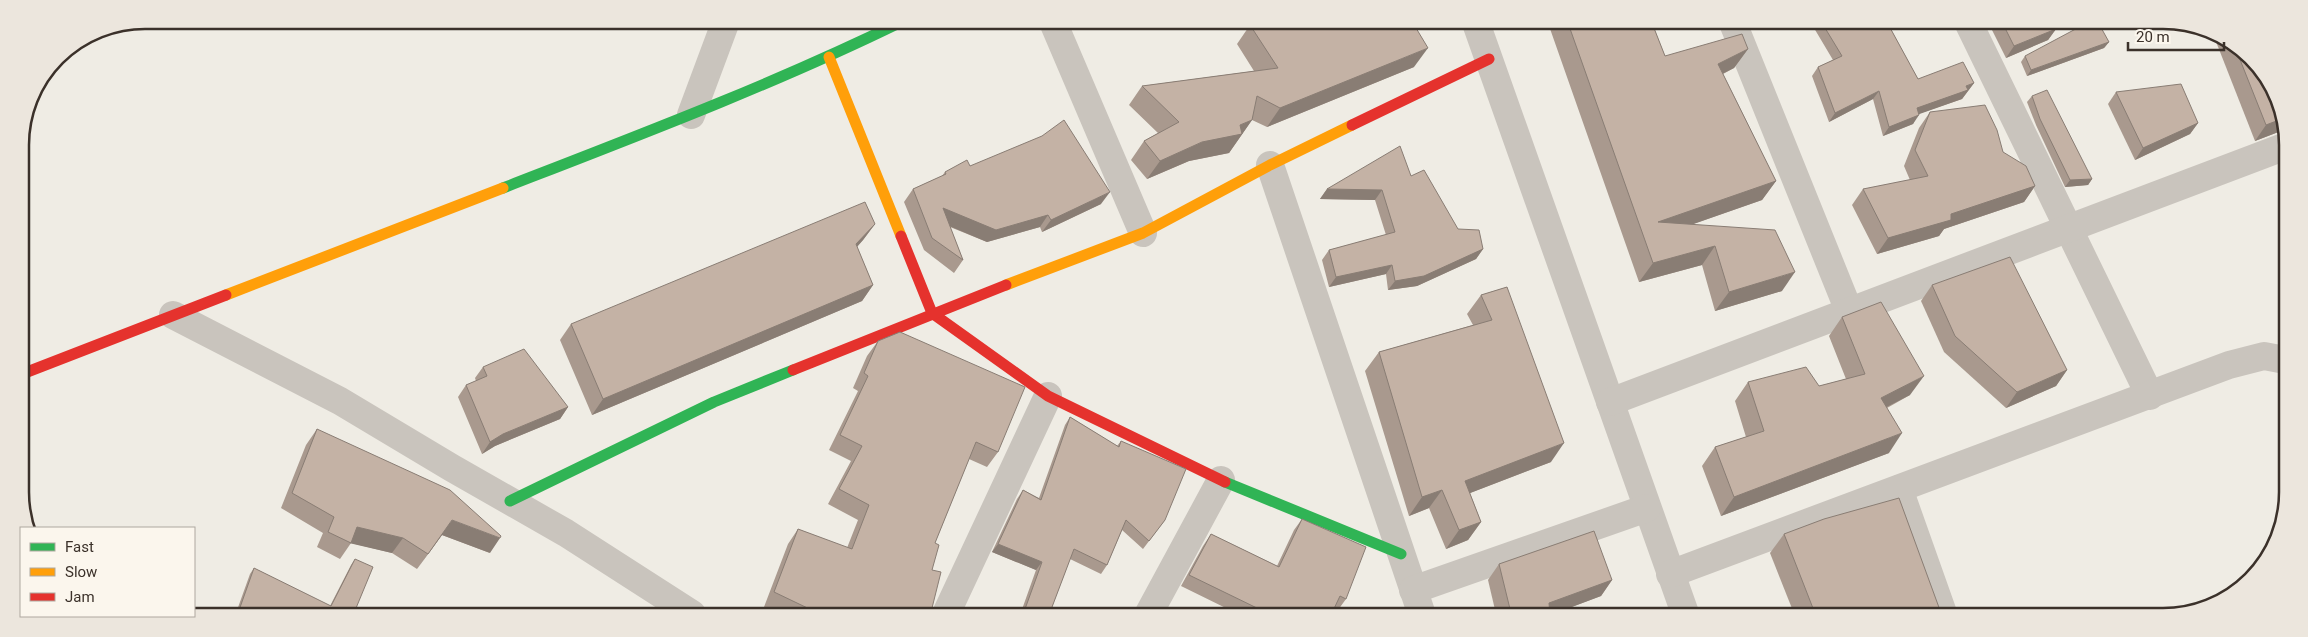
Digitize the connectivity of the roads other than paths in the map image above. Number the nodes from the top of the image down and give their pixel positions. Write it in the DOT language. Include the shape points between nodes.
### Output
graph roads {
  1 [pos="723,29"];
  2 [pos="887,29"];
  3 [pos="1056,29"];
  4 [pos="1478,29"];
  5 [pos="1735,29"];
  6 [pos="1971,29"];
  7 [pos="829,57"];
  8 [pos="1489,59"];
  9 [pos="690,115"];
  10 [pos="2279,149"];
  11 [pos="1270,165"];
  12 [pos="2068,227"];
  13 [pos="1143,233"];
  14 [pos="1849,311"];
  15 [pos="932,313"];
  16 [pos="173,315"];
  17 [pos="2279,359"];
  18 [pos="29,371"];
  19 [pos="1048,396"];
  20 [pos="2150,396"];
  21 [pos="1610,402"];
  22 [pos="1221,480"];
  23 [pos="1899,489"];
  24 [pos="510,502"];
  25 [pos="1647,508"];
  26 [pos="1401,554"];
  27 [pos="1670,574"];
  28 [pos="1413,590"];
  29 [pos="683,608"];
  30 [pos="949,608"];
  31 [pos="1152,608"];
  32 [pos="1419,608"];
  33 [pos="1683,608"];
  34 [pos="1941,608"];
  1 -- 9 [label="street"];
  2 -- 7 [label="street"];
  3 -- 13 [label="street"];
  4 -- 8 [label="street"];
  5 -- 14 [label="street"];
  6 -- 12 [label="street"];
  7 -- 9 [label="street"];
  7 -- 15 [label="street"];
  8 -- 11 [label="street"];
  8 -- 21 [label="street"];
  9 -- 16 [label="street"];
  10 -- 12 [label="street"];
  11 -- 13 [label="street"];
  11 -- 26 [label="street"];
  12 -- 14 [label="street"];
  12 -- 20 [label="street"];
  13 -- 15 [label="street"];
  14 -- 21 [label="street"];
  15 -- 19 [label="street"];
  15 -- 24 [label="street" via="714,402"];
  16 -- 18 [label="street"];
  16 -- 24 [label="street" via="340,401"];
  17 -- 20 [label="street" via="2264,356 2229,364"];
  19 -- 22 [label="street"];
  19 -- 30 [label="street"];
  20 -- 23 [label="street"];
  21 -- 25 [label="street"];
  22 -- 26 [label="street"];
  22 -- 31 [label="street"];
  23 -- 27 [label="street"];
  23 -- 34 [label="street"];
  24 -- 29 [label="street"];
  25 -- 27 [label="street"];
  25 -- 28 [label="street"];
  26 -- 28 [label="street"];
  27 -- 33 [label="street"];
  28 -- 32 [label="street"];
}
